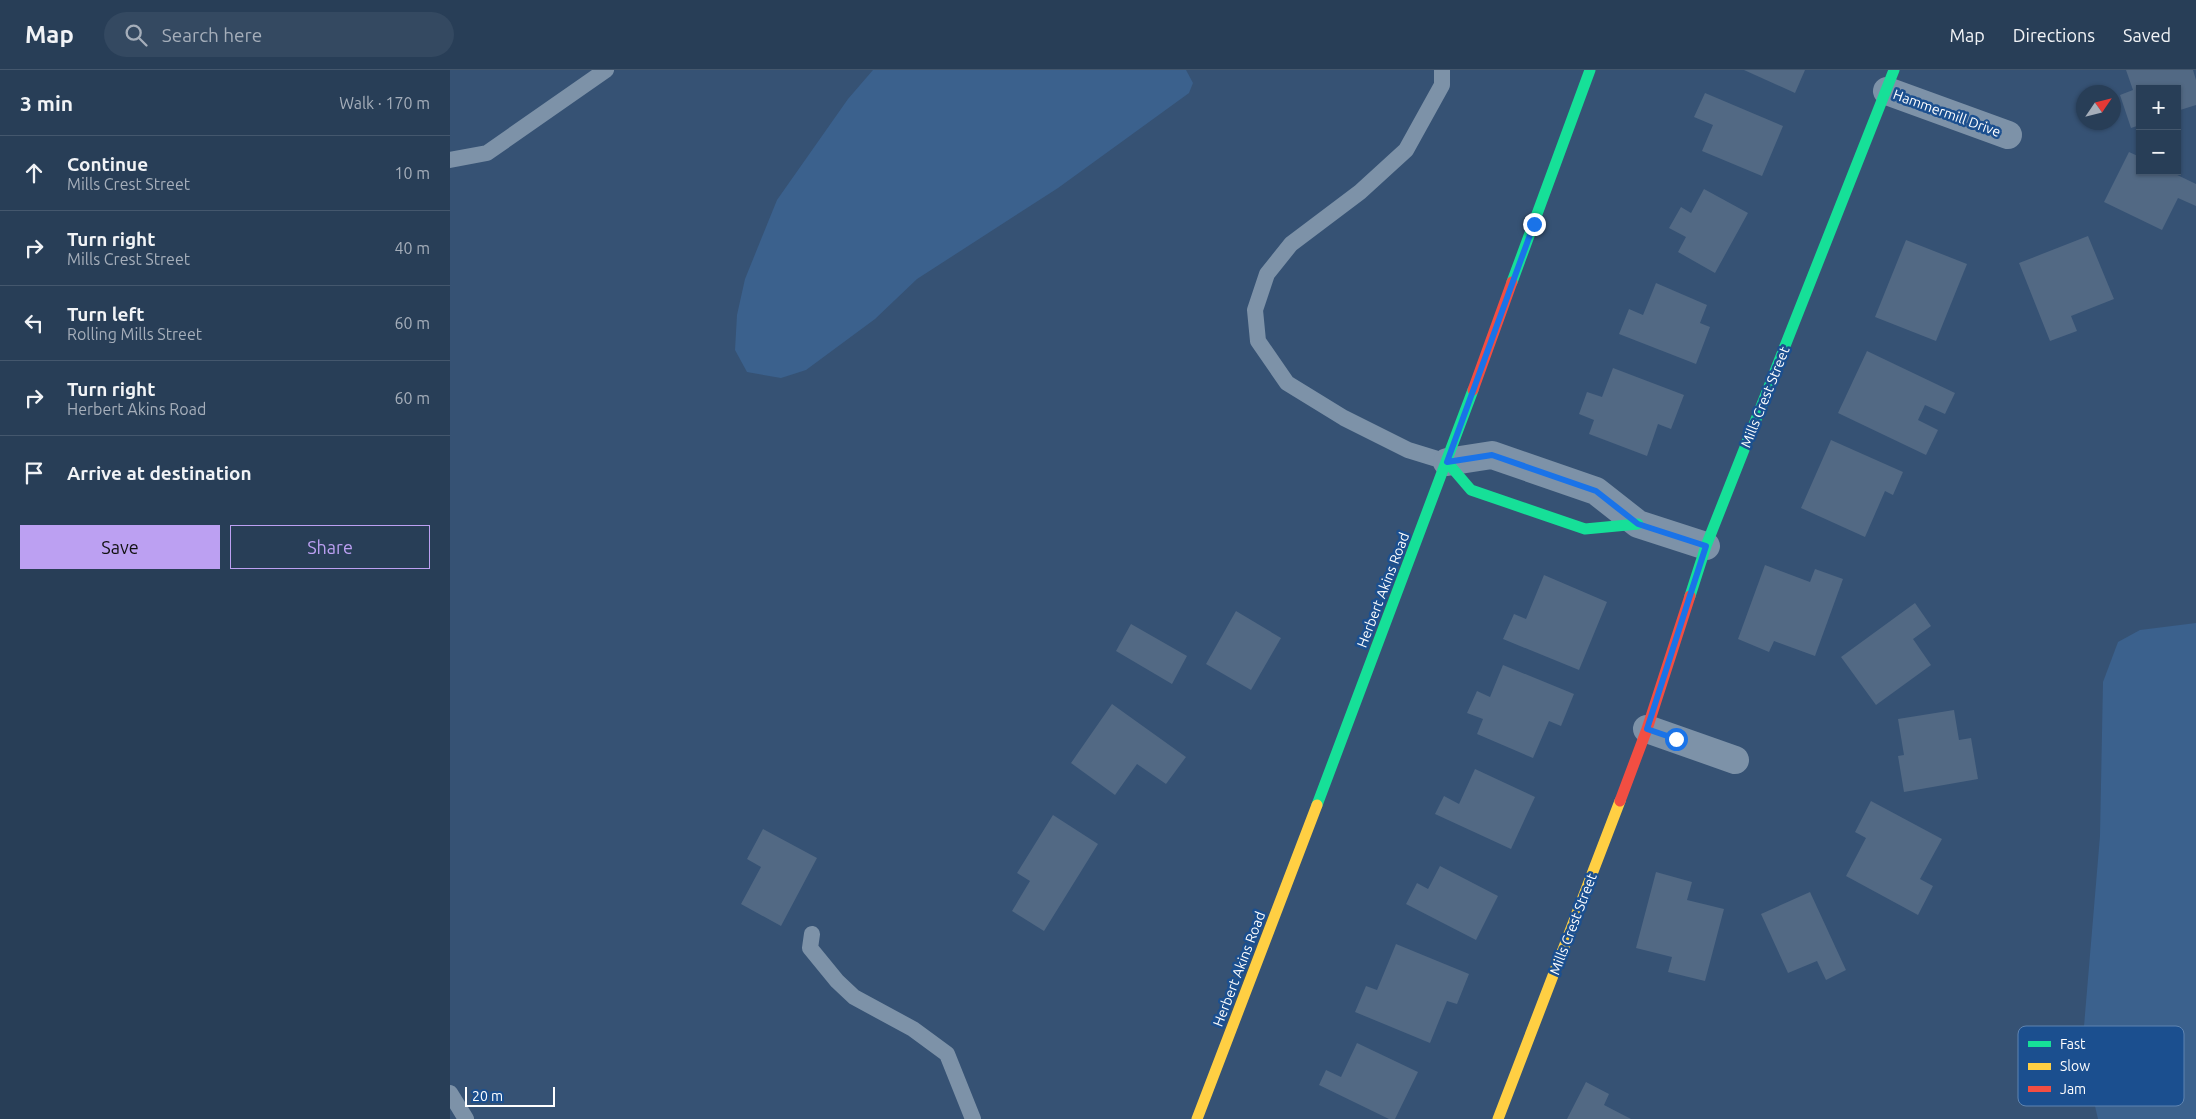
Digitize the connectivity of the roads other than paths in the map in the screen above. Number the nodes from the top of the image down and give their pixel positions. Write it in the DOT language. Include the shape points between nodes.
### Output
graph roads {
  1 [pos="606,70"];
  2 [pos="1442,70"];
  3 [pos="1590,70"];
  4 [pos="1890,81"];
  5 [pos="2008,135"];
  6 [pos="450,160"];
  7 [pos="1447,462"];
  8 [pos="1638,524"];
  9 [pos="1706,546"];
  10 [pos="1647,729"];
  11 [pos="1735,760"];
  12 [pos="812,934"];
  13 [pos="450,1093"];
  14 [pos="466,1119"];
  15 [pos="973,1119"];
  16 [pos="1198,1119"];
  17 [pos="1498,1119"];
  1 -- 6 [label="lane" via="487,153"];
  2 -- 7 [label="lane" via="1442,85 1406,150 1360,192 1291,244 1267,274 1255,310 1258,341 1286,383 1344,418 1400,446"];
  3 -- 7 [label="street, Herbert Akins Road"];
  4 -- 5 [label="street, Hammermill Drive"];
  4 -- 9 [label="street, Mills Crest Street"];
  7 -- 8 [label="street" via="1492,455 1596,491"];
  7 -- 8 [label="street" via="1471,490 1585,529"];
  7 -- 16 [label="street, Herbert Akins Road"];
  8 -- 9 [label="street"];
  9 -- 10 [label="street, Mills Crest Street"];
  10 -- 11 [label="street"];
  10 -- 17 [label="street, Mills Crest Street"];
  12 -- 15 [label="lane" via="810,948 854,997 913,1029 947,1054"];
  13 -- 14 [label="lane"];
}
